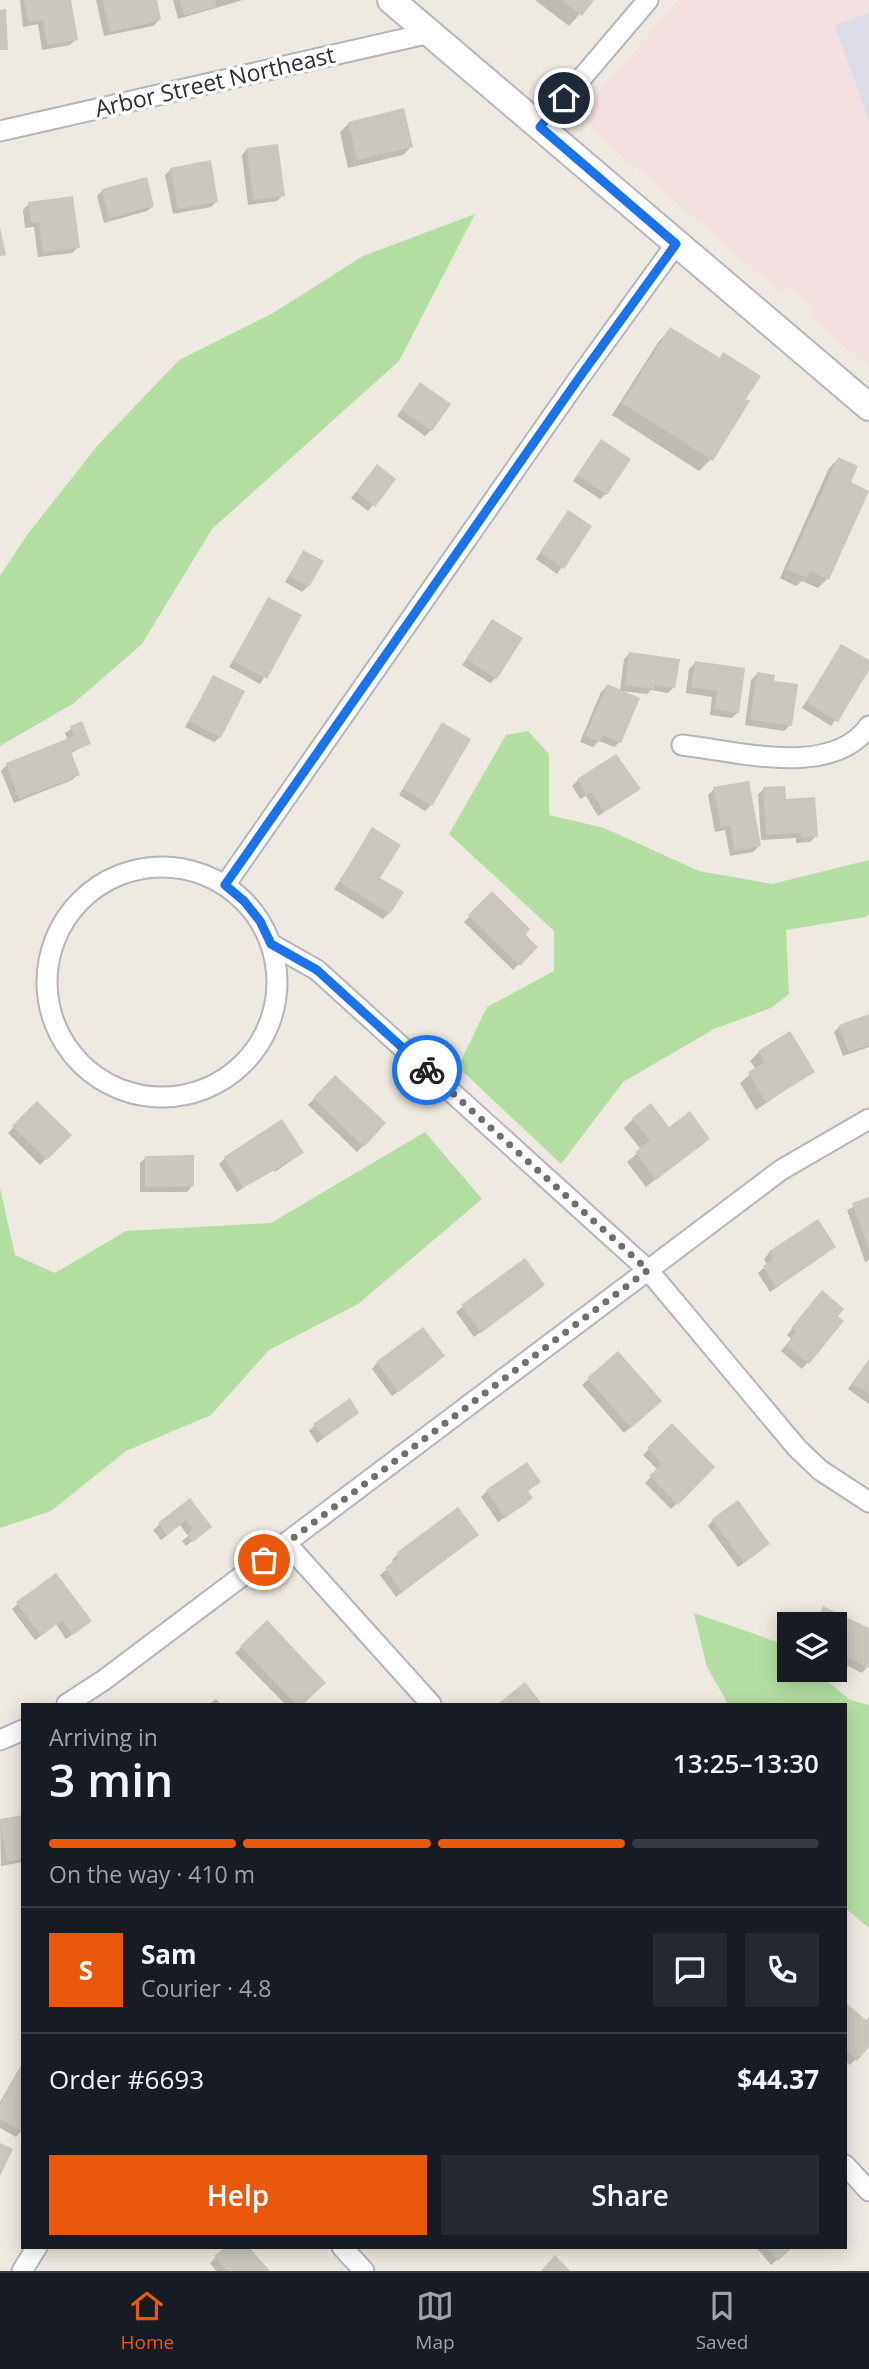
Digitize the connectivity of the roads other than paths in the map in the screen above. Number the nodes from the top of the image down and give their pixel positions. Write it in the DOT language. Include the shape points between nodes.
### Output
graph roads {
  1 [pos="391,0"];
  2 [pos="648,0"];
  3 [pos="430,33"];
  4 [pos="540,127"];
  5 [pos="0,131"];
  6 [pos="676,244"];
  7 [pos="869,407"];
  8 [pos="869,726"];
  9 [pos="682,745"];
  10 [pos="225,885"];
  11 [pos="271,944"];
  12 [pos="869,1119"];
  13 [pos="648,1270"];
  14 [pos="869,1502"];
  15 [pos="286,1543"];
  16 [pos="68,1703"];
  17 [pos="430,1703"];
  18 [pos="21,1731"];
  19 [pos="0,1740"];
  20 [pos="847,2167"];
  21 [pos="869,2191"];
  22 [pos="36,2249"];
  23 [pos="344,2249"];
  24 [pos="22,2271"];
  25 [pos="364,2271"];
  1 -- 3 [label="main road"];
  2 -- 4 [label="street"];
  3 -- 4 [label="main road"];
  3 -- 5 [label="street, Arbor Street Northeast"];
  4 -- 6 [label="main road"];
  6 -- 7 [label="main road"];
  6 -- 10 [label="street"];
  8 -- 9 [label="street" via="850,745 826,755 799,758"];
  10 -- 11 [label="street" via="260,921"];
  10 -- 11 [label="street" via="182,868 137,870 96,888 79,903 58,933 47,978 49,1005 71,1054 90,1073 138,1096 179,1096 217,1084 248,1058 270,1024 276,984"];
  11 -- 13 [label="street" via="317,970"];
  12 -- 13 [label="street" via="781,1170"];
  13 -- 14 [label="street" via="797,1448 820,1470"];
  13 -- 15 [label="street"];
  15 -- 16 [label="street"];
  15 -- 17 [label="street"];
  18 -- 19 [label="street"];
  20 -- 21 [label="street"];
  22 -- 24 [label="street"];
  23 -- 25 [label="street"];
}
